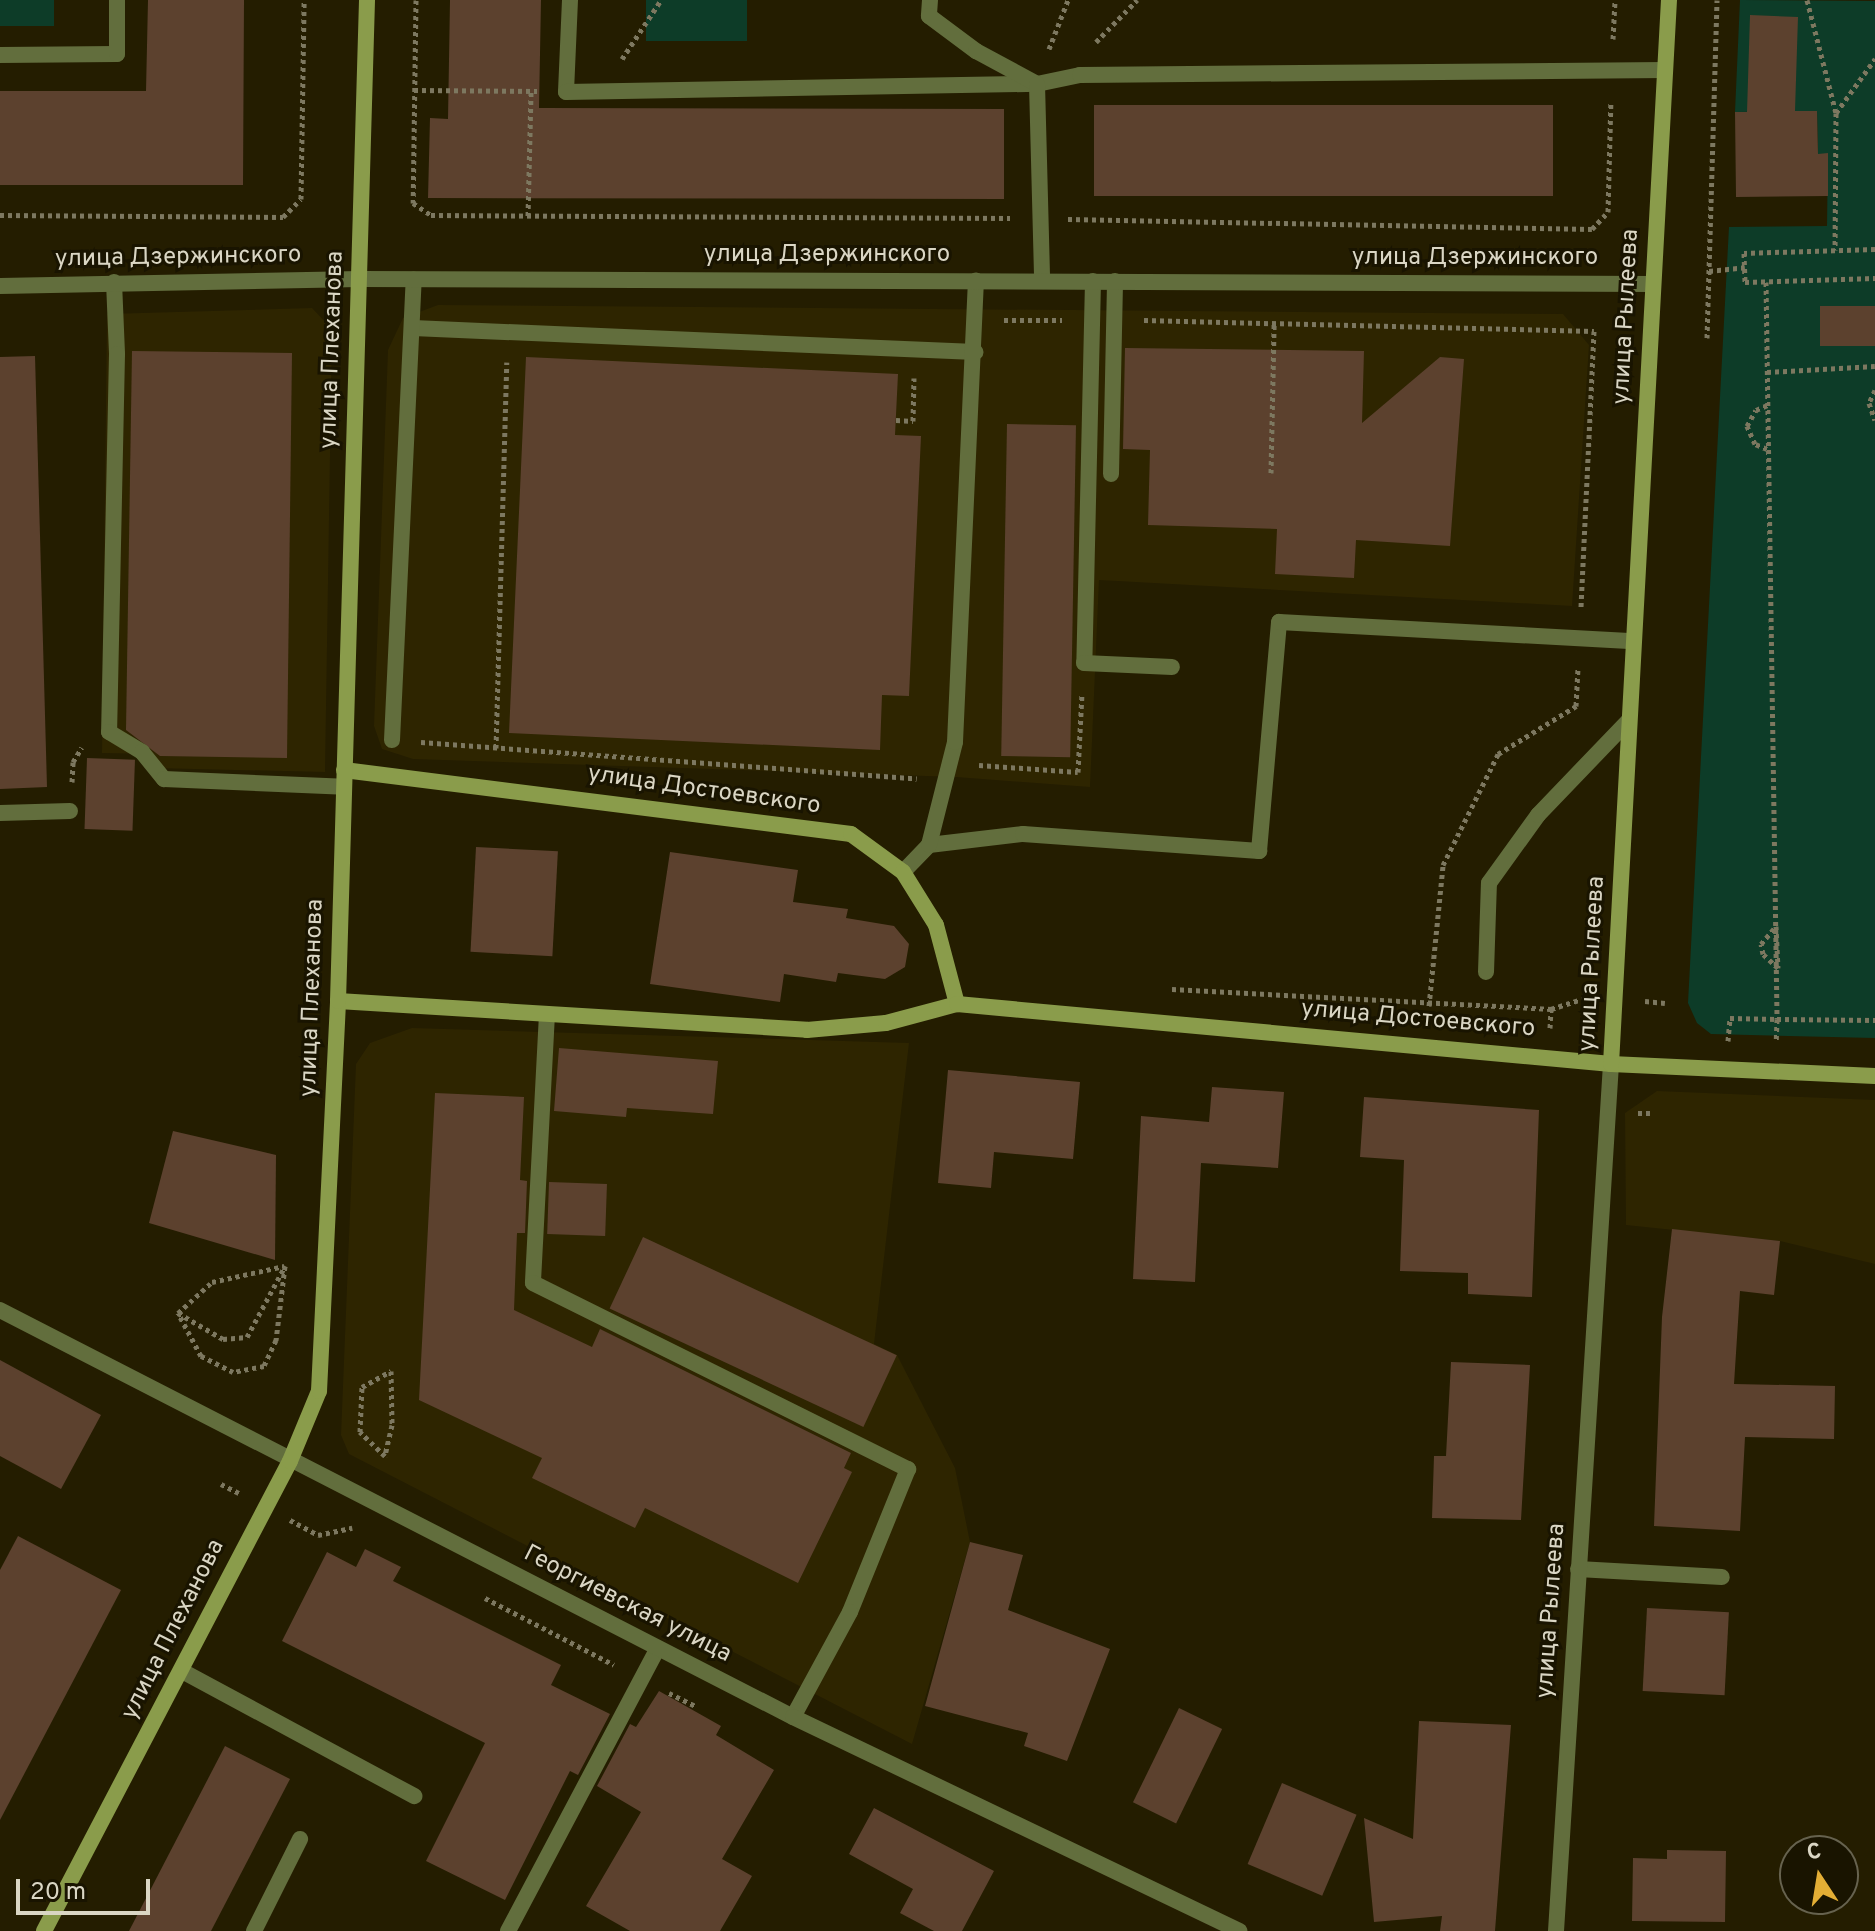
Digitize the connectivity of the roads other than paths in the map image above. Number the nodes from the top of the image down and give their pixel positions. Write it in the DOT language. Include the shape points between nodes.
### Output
graph roads {
  1 [pos="117,0"];
  2 [pos="367,0"];
  3 [pos="570,0"];
  4 [pos="930,0"];
  5 [pos="1669,0"];
  6 [pos="0,55"];
  7 [pos="1665,70"];
  8 [pos="1037,84"];
  9 [pos="360,279"];
  10 [pos="414,280"];
  11 [pos="976,280"];
  12 [pos="1042,281"];
  13 [pos="1093,281"];
  14 [pos="1115,281"];
  15 [pos="114,282"];
  16 [pos="1653,284"];
  17 [pos="0,286"];
  18 [pos="413,328"];
  19 [pos="975,352"];
  20 [pos="1111,474"];
  21 [pos="1633,641"];
  22 [pos="1172,667"];
  23 [pos="1628,721"];
  24 [pos="392,740"];
  25 [pos="344,778"];
  26 [pos="70,811"];
  27 [pos="0,813"];
  28 [pos="929,845"];
  29 [pos="903,872"];
  30 [pos="1486,972"];
  31 [pos="338,1001"];
  32 [pos="957,1004"];
  33 [pos="547,1014"];
  34 [pos="1611,1064"];
  35 [pos="1875,1076"];
  36 [pos="0,1310"];
  37 [pos="290,1461"];
  38 [pos="1578,1569"];
  39 [pos="1722,1577"];
  40 [pos="658,1648"];
  41 [pos="182,1671"];
  42 [pos="793,1717"];
  43 [pos="414,1796"];
  44 [pos="300,1839"];
  45 [pos="44,1931"];
  46 [pos="254,1931"];
  47 [pos="508,1931"];
  48 [pos="1239,1931"];
  49 [pos="1556,1931"];
  1 -- 6 [label="street" via="117,54"];
  2 -- 9 [label="street, улица Плеханова"];
  3 -- 8 [label="street" via="566,92"];
  4 -- 8 [label="street" via="929,16 976,51"];
  5 -- 7 [label="street, улица Рылеева"];
  7 -- 8 [label="street" via="1612,66 1080,75"];
  7 -- 16 [label="street, улица Рылеева"];
  8 -- 12 [label="street"];
  9 -- 10 [label="street, улица Дзержинского"];
  9 -- 15 [label="street, улица Дзержинского"];
  9 -- 25 [label="street, улица Плеханова"];
  10 -- 11 [label="street, улица Дзержинского"];
  10 -- 18 [label="street"];
  11 -- 12 [label="street, улица Дзержинского"];
  11 -- 19 [label="street"];
  12 -- 13 [label="street, улица Дзержинского"];
  13 -- 14 [label="street, улица Дзержинского"];
  13 -- 22 [label="street" via="1084,663"];
  14 -- 16 [label="street, улица Дзержинского"];
  14 -- 20 [label="street"];
  15 -- 17 [label="street, улица Дзержинского"];
  15 -- 25 [label="street" via="109,732 142,752 164,779"];
  16 -- 21 [label="street, улица Рылеева"];
  18 -- 19 [label="street"];
  18 -- 24 [label="street"];
  19 -- 28 [label="street" via="955,742"];
  21 -- 23 [label="street, улица Рылеева"];
  21 -- 28 [label="street" via="1279,622 1259,851 1023,834"];
  23 -- 30 [label="street" via="1538,815 1489,883"];
  23 -- 34 [label="street, улица Рылеева"];
  25 -- 29 [label="street, улица Достоевского" via="851,834"];
  25 -- 31 [label="street, улица Плеханова"];
  26 -- 27 [label="street"];
  28 -- 29 [label="street"];
  29 -- 32 [label="street, улица Достоевского" via="936,925"];
  31 -- 33 [label="street, улица Достоевского"];
  31 -- 37 [label="street, улица Плеханова" via="319,1391"];
  32 -- 33 [label="street, улица Достоевского" via="886,1023 807,1030"];
  32 -- 34 [label="street, улица Достоевского"];
  33 -- 42 [label="street" via="533,1283 908,1469 850,1612"];
  34 -- 35 [label="street, улица Достоевского"];
  34 -- 38 [label="street, улица Рылеева"];
  36 -- 37 [label="street, Георгиевская улица"];
  37 -- 40 [label="street, Георгиевская улица"];
  37 -- 41 [label="street, улица Плеханова"];
  38 -- 39 [label="street"];
  38 -- 49 [label="street, улица Рылеева"];
  40 -- 42 [label="street, Георгиевская улица"];
  40 -- 47 [label="street"];
  41 -- 43 [label="street"];
  41 -- 45 [label="street, улица Плеханова"];
  42 -- 48 [label="street, Георгиевская улица"];
  44 -- 46 [label="street"];
}
